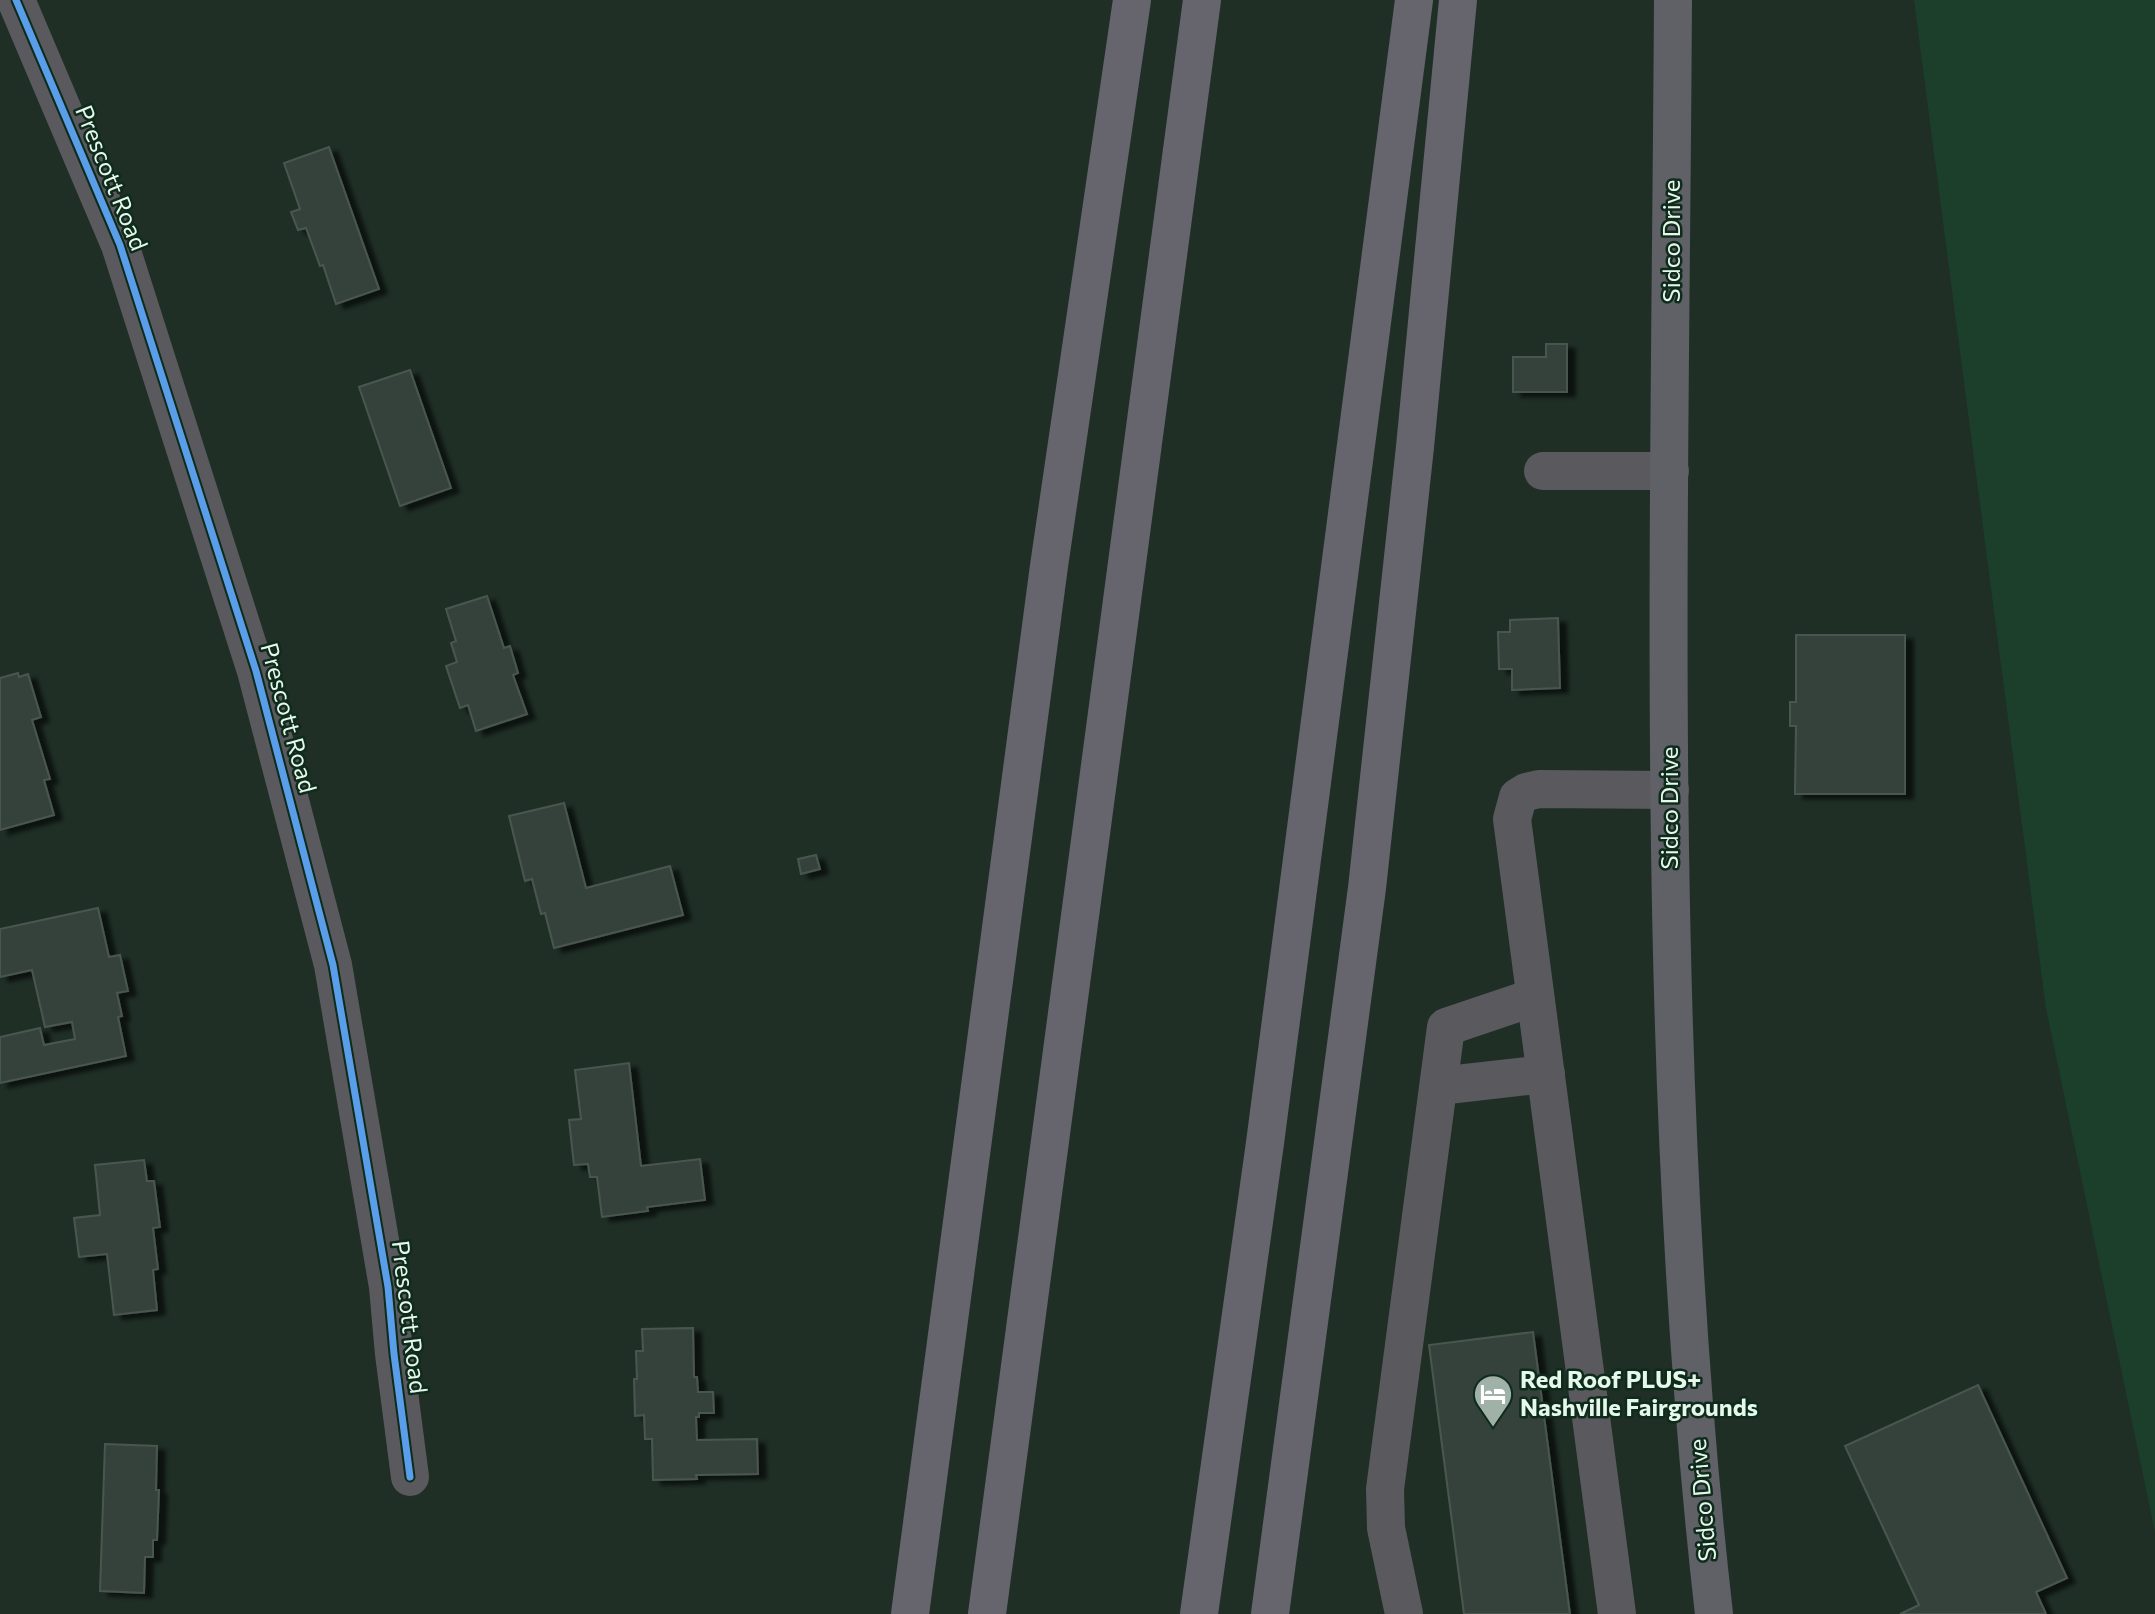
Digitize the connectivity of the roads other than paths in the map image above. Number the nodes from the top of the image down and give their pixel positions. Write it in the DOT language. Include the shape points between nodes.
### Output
graph roads {
  1 [pos="16,0"];
  2 [pos="1132,0"];
  3 [pos="1202,0"];
  4 [pos="1414,0"];
  5 [pos="1458,0"];
  6 [pos="1673,0"];
  7 [pos="1542,471"];
  8 [pos="1670,471"];
  9 [pos="1670,790"];
  10 [pos="1535,997"];
  11 [pos="1546,1074"];
  12 [pos="1438,1086"];
  13 [pos="410,1477"];
  14 [pos="910,1614"];
  15 [pos="987,1614"];
  16 [pos="1199,1614"];
  17 [pos="1270,1614"];
  18 [pos="1404,1614"];
  19 [pos="1616,1614"];
  20 [pos="1714,1614"];
  1 -- 13 [label="street, Prescott Road" via="120,245 256,671 334,965 388,1287"];
  2 -- 14 [label="highway" via="1049,566"];
  3 -- 15 [label="highway"];
  4 -- 16 [label="highway"];
  5 -- 17 [label="highway" via="1367,888"];
  6 -- 8 [label="main road, Sidco Drive"];
  7 -- 8 [label="street"];
  8 -- 9 [label="main road, Sidco Drive"];
  9 -- 10 [label="street" via="1539,789 1518,797 1513,827"];
  9 -- 20 [label="main road, Sidco Drive" via="1682,1239"];
  10 -- 11 [label="street"];
  10 -- 12 [label="street" via="1446,1027"];
  11 -- 12 [label="street"];
  11 -- 19 [label="street"];
  12 -- 18 [label="street" via="1385,1489 1386,1528"];
}
